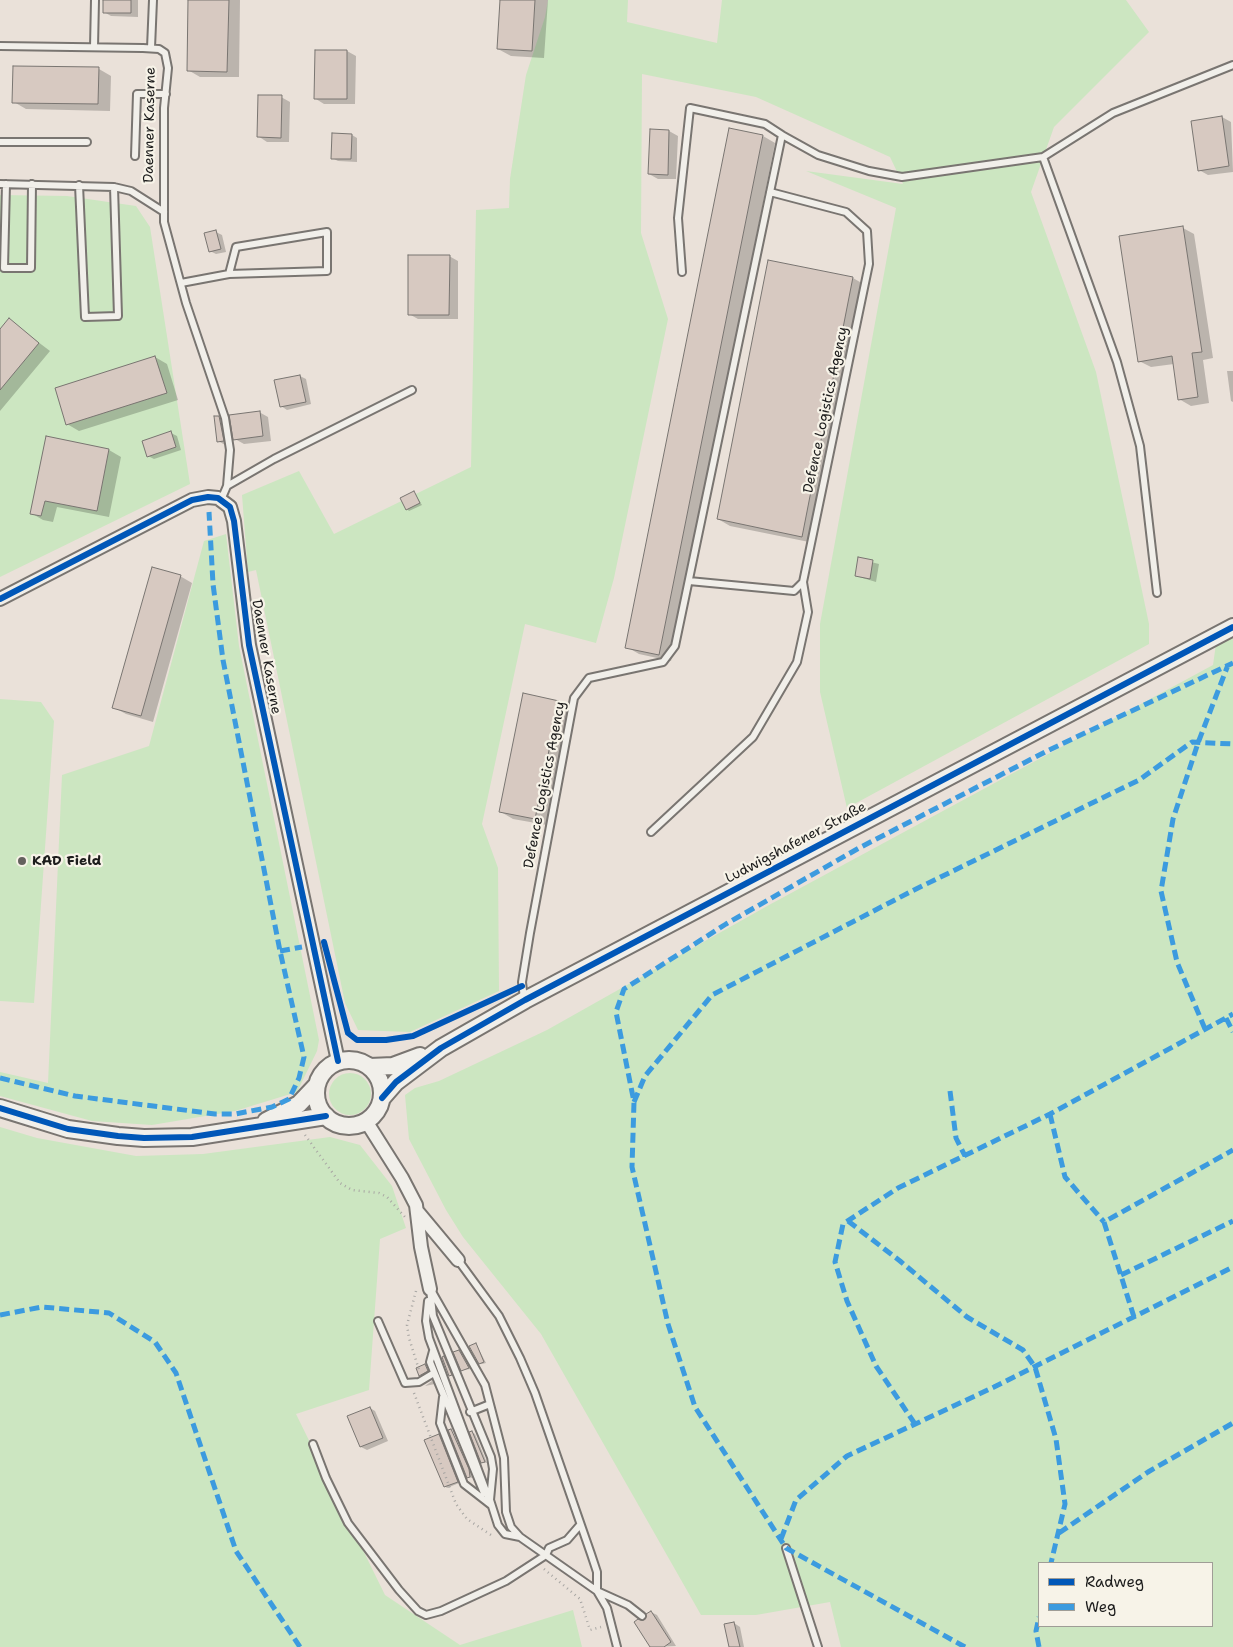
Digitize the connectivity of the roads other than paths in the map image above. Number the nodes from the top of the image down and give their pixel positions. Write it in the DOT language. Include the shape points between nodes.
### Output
graph roads {
  1 [pos="95,0"];
  2 [pos="153,0"];
  3 [pos="0,46"];
  4 [pos="94,47"];
  5 [pos="151,48"];
  6 [pos="1233,66"];
  7 [pos="166,94"];
  8 [pos="782,135"];
  9 [pos="0,142"];
  10 [pos="87,142"];
  11 [pos="136,156"];
  12 [pos="1043,157"];
  13 [pos="3,184"];
  14 [pos="32,184"];
  15 [pos="79,185"];
  16 [pos="114,187"];
  17 [pos="770,192"];
  18 [pos="164,212"];
  19 [pos="682,272"];
  20 [pos="230,274"];
  21 [pos="181,282"];
  22 [pos="412,390"];
  23 [pos="227,486"];
  24 [pos="221,500"];
  25 [pos="689,581"];
  26 [pos="803,582"];
  27 [pos="1157,593"];
  28 [pos="0,599"];
  29 [pos="1233,627"];
  30 [pos="651,832"];
  31 [pos="525,1000"];
  32 [pos="440,1048"];
  33 [pos="338,1061"];
  34 [pos="370,1067"];
  35 [pos="317,1085"];
  36 [pos="382,1098"];
  37 [pos="0,1108"];
  38 [pos="326,1116"];
  39 [pos="366,1122"];
  40 [pos="258,1126"];
  41 [pos="418,1212"];
  42 [pos="458,1260"];
  43 [pos="430,1290"];
  44 [pos="378,1321"];
  45 [pos="433,1351"];
  46 [pos="434,1373"];
  47 [pos="443,1396"];
  48 [pos="490,1404"];
  49 [pos="470,1412"];
  50 [pos="313,1444"];
  51 [pos="491,1505"];
  52 [pos="580,1525"];
  53 [pos="520,1537"];
  54 [pos="786,1548"];
  55 [pos="546,1555"];
  56 [pos="597,1591"];
  57 [pos="642,1616"];
  58 [pos="617,1647"];
  59 [pos="818,1647"];
  1 -- 4 [label="lane"];
  2 -- 5 [label="lane, Daenner Kaserne"];
  3 -- 4 [label="lane, Daenner Kaserne"];
  4 -- 5 [label="lane, Daenner Kaserne"];
  5 -- 7 [label="lane, Daenner Kaserne" via="165,53 168,68"];
  6 -- 12 [label="lane" via="1113,113"];
  7 -- 11 [label="lane" via="137,94"];
  7 -- 18 [label="lane, Daenner Kaserne"];
  8 -- 12 [label="lane" via="818,155 902,177"];
  8 -- 17 [label="lane, Defence Logistics Agency"];
  8 -- 19 [label="lane" via="765,124 690,108 678,218"];
  9 -- 10 [label="lane"];
  12 -- 27 [label="lane" via="1117,362 1140,446"];
  13 -- 14 [label="lane, Daenner Kaserne"];
  13 -- 14 [label="lane" via="4,268 31,268"];
  14 -- 15 [label="lane, Daenner Kaserne"];
  15 -- 16 [label="lane, Daenner Kaserne"];
  15 -- 16 [label="lane" via="85,316 118,316"];
  16 -- 18 [label="lane, Daenner Kaserne" via="131,191"];
  17 -- 25 [label="lane, Defence Logistics Agency"];
  17 -- 26 [label="lane, Defence Logistics Agency" via="846,212 867,231 869,264"];
  18 -- 21 [label="lane, Daenner Kaserne"];
  20 -- 20 [label="lane" via="327,271 327,232 236,247"];
  20 -- 21 [label="lane"];
  21 -- 23 [label="lane, Daenner Kaserne" via="225,418 230,450"];
  22 -- 23 [label="lane"];
  23 -- 24 [label="lane, Daenner Kaserne"];
  24 -- 28 [label="street" via="200,498 182,505"];
  24 -- 33 [label="street, Daenner Kaserne" via="233,513 250,645"];
  25 -- 26 [label="lane" via="794,591"];
  25 -- 31 [label="lane, Defence Logistics Agency" via="675,646 663,662 589,678 574,698 527,949 522,982"];
  26 -- 30 [label="lane" via="808,612 797,662 753,737"];
  29 -- 31 [label="street, Ludwigshafener Straße"];
  31 -- 32 [label="street, Ludwigshafener Straße"];
  32 -- 34 [label="street, Ludwigshafener Straße" via="393,1066"];
  32 -- 36 [label="street, Ludwigshafener Straße" via="396,1082"];
  33 -- 34 [label="street" via="355,1060"];
  33 -- 35 [label="street" via="326,1069"];
  34 -- 36 [label="street" via="381,1084"];
  35 -- 38 [label="street" via="316,1100"];
  35 -- 40 [label="street" via="299,1104"];
  36 -- 39 [label="street" via="376,1112"];
  37 -- 40 [label="street" via="68,1129 118,1136 192,1137"];
  38 -- 39 [label="street" via="343,1125 355,1126"];
  38 -- 40 [label="street"];
  39 -- 41 [label="street" via="402,1178"];
  41 -- 42 [label="street"];
  41 -- 43 [label="street"];
  42 -- 52 [label="lane" via="511,1336 535,1393"];
  43 -- 45 [label="lane" via="426,1322"];
  43 -- 48 [label="lane" via="477,1368"];
  43 -- 49 [label="lane" via="433,1316"];
  44 -- 46 [label="lane" via="405,1383 419,1382"];
  45 -- 46 [label="lane" via="430,1362"];
  45 -- 51 [label="lane"];
  46 -- 47 [label="lane"];
  47 -- 51 [label="lane" via="479,1484"];
  47 -- 51 [label="lane" via="440,1423 464,1484"];
  48 -- 49 [label="lane"];
  48 -- 53 [label="lane" via="504,1458 506,1512 511,1527"];
  49 -- 51 [label="lane" via="491,1458"];
  50 -- 55 [label="lane" via="348,1524 418,1611 426,1614 441,1611 506,1581"];
  51 -- 53 [label="lane" via="501,1530"];
  52 -- 55 [label="lane" via="567,1540 550,1548"];
  52 -- 56 [label="lane" via="597,1572"];
  53 -- 55 [label="lane"];
  54 -- 59 [label="lane"];
  55 -- 56 [label="lane"];
  56 -- 57 [label="lane" via="628,1605"];
  56 -- 58 [label="lane" via="607,1608"];
}
